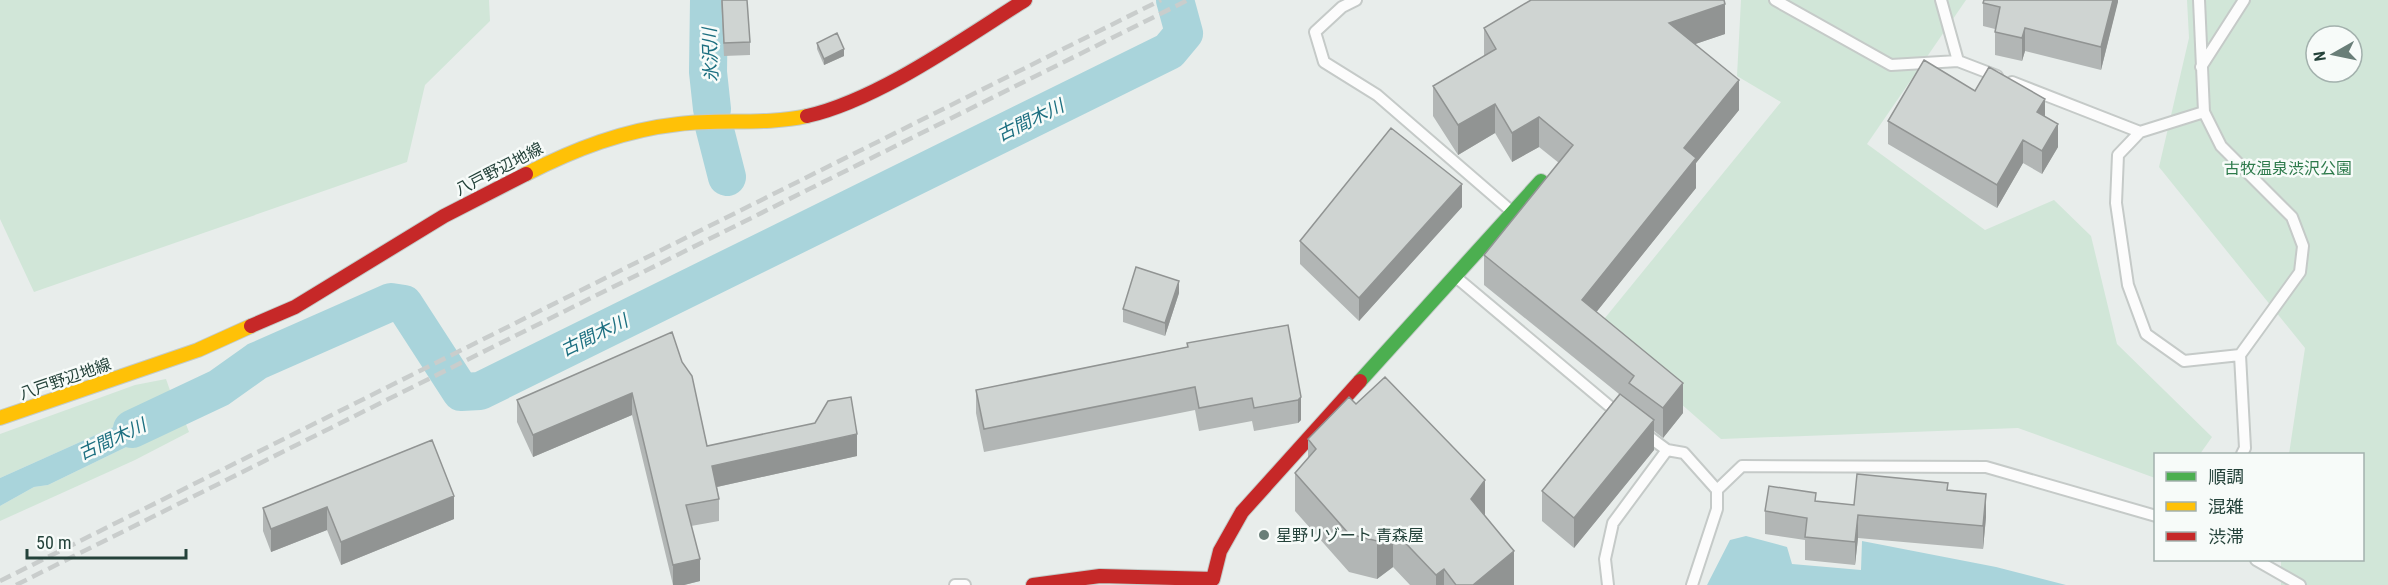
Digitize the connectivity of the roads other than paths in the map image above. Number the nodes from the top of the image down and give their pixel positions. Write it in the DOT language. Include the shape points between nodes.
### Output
graph roads {
  1 [pos="1025,0"];
  2 [pos="1356,0"];
  3 [pos="1775,0"];
  4 [pos="1941,0"];
  5 [pos="2199,0"];
  6 [pos="2244,0"];
  7 [pos="1958,61"];
  8 [pos="2201,67"];
  9 [pos="2204,112"];
  10 [pos="2140,132"];
  11 [pos="1541,180"];
  12 [pos="1513,212"];
  13 [pos="1454,276"];
  14 [pos="2240,355"];
  15 [pos="0,418"];
  16 [pos="1667,450"];
  17 [pos="2242,453"];
  18 [pos="1717,490"];
  19 [pos="2154,515"];
  20 [pos="2258,561"];
  21 [pos="1213,582"];
  22 [pos="955,585"];
  23 [pos="965,585"];
  24 [pos="1033,585"];
  25 [pos="1608,585"];
  26 [pos="1692,585"];
  27 [pos="2300,585"];
  1 -- 15 [label="main road, 八戸野辺地線" via="928,60 837,109 801,117 679,124 619,134 566,154 444,216 295,307 198,351"];
  2 -- 12 [label="lane" via="1342,7 1315,32 1324,62 1377,95"];
  3 -- 7 [label="lane" via="1891,65"];
  4 -- 7 [label="lane"];
  5 -- 8 [label="lane"];
  6 -- 8 [label="lane"];
  7 -- 10 [label="lane"];
  8 -- 9 [label="lane"];
  9 -- 10 [label="lane"];
  9 -- 14 [label="lane" via="2221,146 2292,217 2303,246 2300,272"];
  10 -- 14 [label="lane" via="2118,155 2116,203 2128,285 2146,334 2184,361"];
  11 -- 12 [label="main road"];
  12 -- 13 [label="main road"];
  13 -- 16 [label="lane" via="1613,410"];
  13 -- 21 [label="main road" via="1242,512 1220,551"];
  14 -- 17 [label="lane"];
  16 -- 18 [label="lane" via="1684,453"];
  16 -- 25 [label="lane" via="1613,523 1605,560"];
  18 -- 19 [label="lane" via="1742,466 1986,467"];
  18 -- 26 [label="lane" via="1717,509"];
  20 -- 27 [label="lane"];
  21 -- 24 [label="main road" via="1129,575"];
  22 -- 23 [label="lane"];
}
